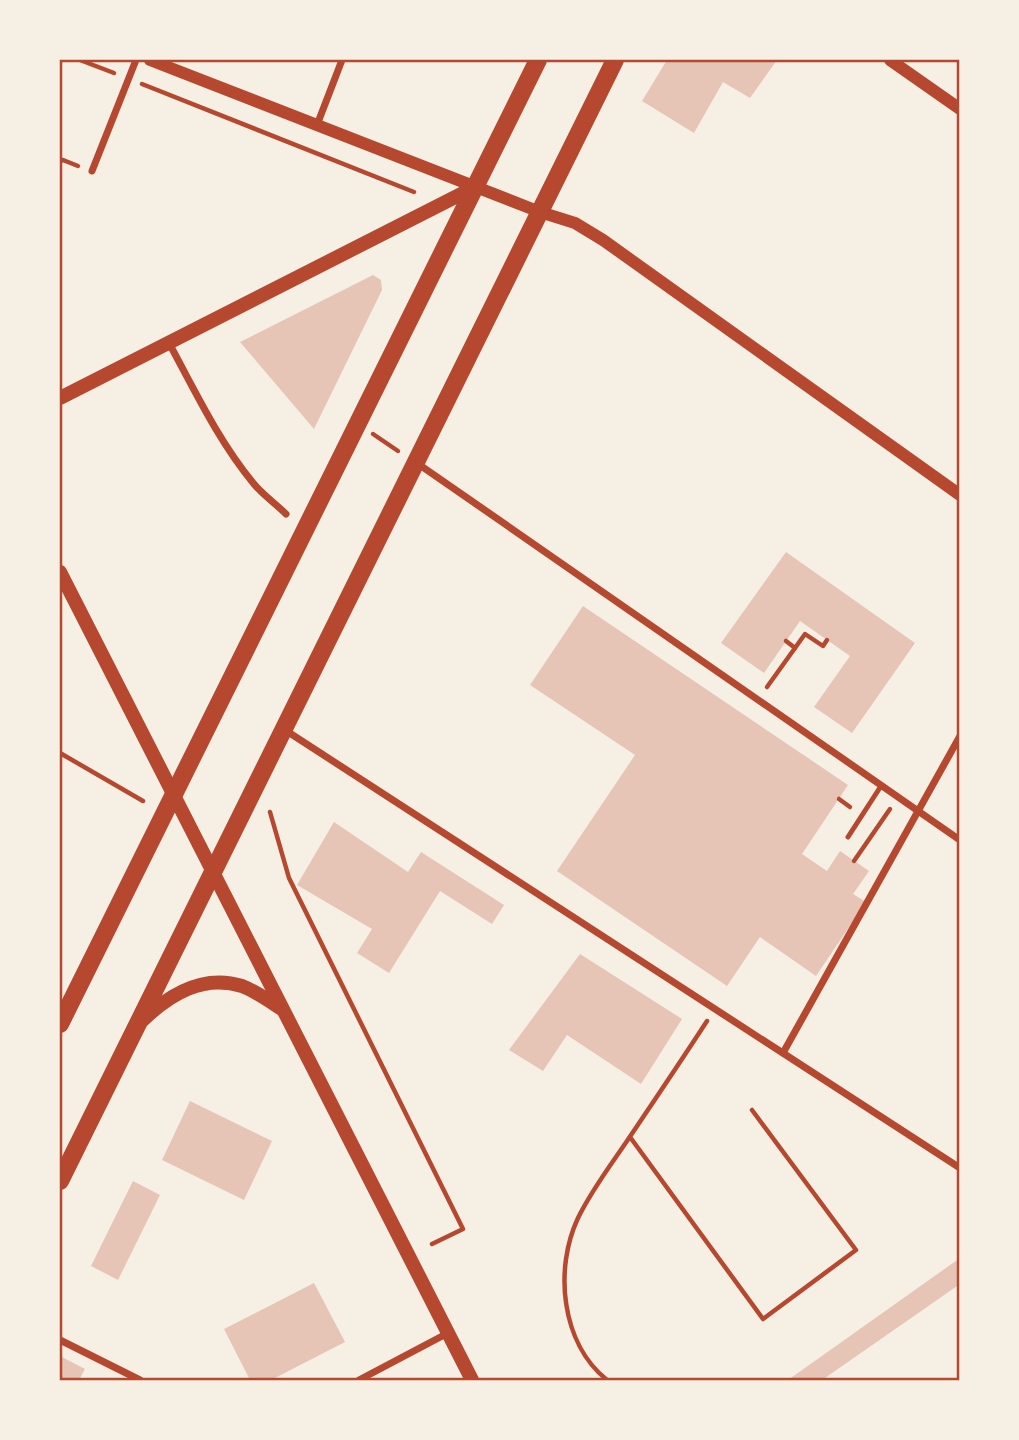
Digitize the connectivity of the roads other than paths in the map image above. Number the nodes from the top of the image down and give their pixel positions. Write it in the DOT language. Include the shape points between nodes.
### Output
graph roads {
  1 [pos="136,60"];
  2 [pos="150,60"];
  3 [pos="342,60"];
  4 [pos="538,60"];
  5 [pos="615,60"];
  6 [pos="890,60"];
  7 [pos="960,108"];
  8 [pos="317,125"];
  9 [pos="92,171"];
  10 [pos="475,187"];
  11 [pos="540,212"];
  12 [pos="169,342"];
  13 [pos="60,398"];
  14 [pos="417,463"];
  15 [pos="960,495"];
  16 [pos="286,514"];
  17 [pos="60,572"];
  18 [pos="285,730"];
  19 [pos="960,736"];
  20 [pos="881,786"];
  21 [pos="173,796"];
  22 [pos="918,811"];
  23 [pos="848,837"];
  24 [pos="960,841"];
  25 [pos="213,875"];
  26 [pos="64,1005"];
  27 [pos="282,1008"];
  28 [pos="60,1024"];
  29 [pos="138,1026"];
  30 [pos="783,1053"];
  31 [pos="960,1168"];
  32 [pos="60,1181"];
  33 [pos="448,1333"];
  34 [pos="60,1340"];
  35 [pos="140,1381"];
  36 [pos="359,1381"];
  37 [pos="472,1381"];
  1 -- 9 [label="street"];
  2 -- 8 [label="street"];
  3 -- 8 [label="street"];
  4 -- 10 [label="main road"];
  5 -- 11 [label="main road"];
  6 -- 7 [label="street"];
  8 -- 10 [label="street"];
  10 -- 11 [label="street"];
  10 -- 12 [label="main road"];
  10 -- 21 [label="main road"];
  11 -- 14 [label="main road"];
  11 -- 15 [label="street" via="575,223 603,240"];
  12 -- 13 [label="main road"];
  12 -- 16 [label="street" via="237,462"];
  14 -- 18 [label="main road"];
  14 -- 20 [label="street"];
  17 -- 21 [label="main road"];
  18 -- 25 [label="main road"];
  18 -- 30 [label="street"];
  19 -- 22 [label="street"];
  20 -- 22 [label="street"];
  20 -- 23 [label="lane"];
  21 -- 25 [label="main road"];
  21 -- 26 [label="main road"];
  22 -- 24 [label="street"];
  22 -- 30 [label="street"];
  25 -- 27 [label="main road"];
  25 -- 29 [label="main road"];
  26 -- 28 [label="main road"];
  27 -- 29 [label="main road" via="242,986 200,984 162,1002"];
  27 -- 33 [label="main road"];
  29 -- 32 [label="main road"];
  30 -- 31 [label="street"];
  33 -- 36 [label="street"];
  33 -- 37 [label="main road"];
  34 -- 35 [label="street"];
}
